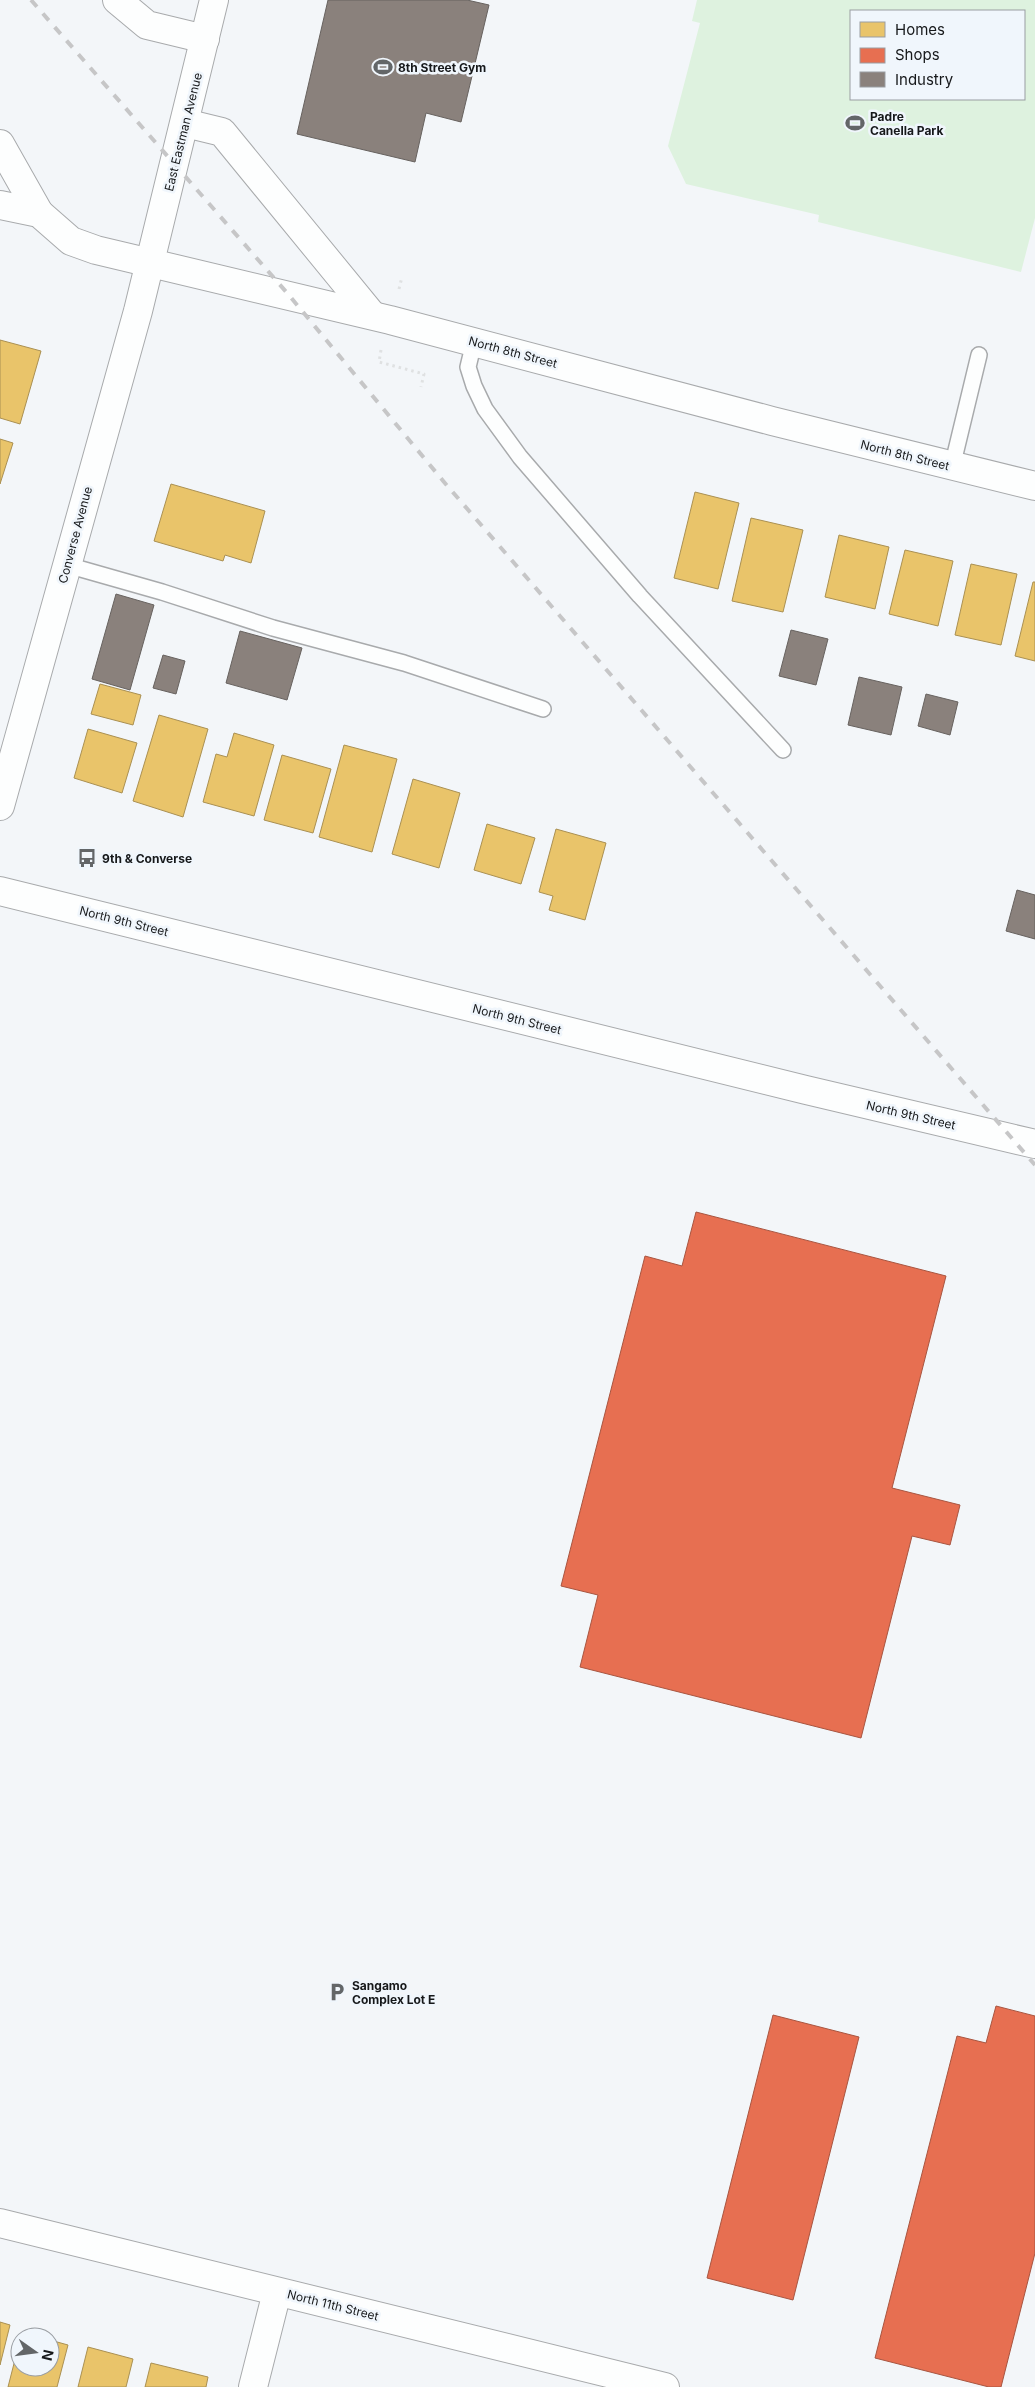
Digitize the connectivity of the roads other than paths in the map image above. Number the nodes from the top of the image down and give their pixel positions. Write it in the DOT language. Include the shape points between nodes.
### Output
graph roads {
  1 [pos="117,0"];
  2 [pos="214,0"];
  3 [pos="205,39"];
  4 [pos="185,123"];
  5 [pos="0,144"];
  6 [pos="0,205"];
  7 [pos="39,213"];
  8 [pos="150,263"];
  9 [pos="372,315"];
  10 [pos="474,342"];
  11 [pos="979,355"];
  12 [pos="952,466"];
  13 [pos="1035,486"];
  14 [pos="67,565"];
  15 [pos="543,708"];
  16 [pos="783,750"];
  17 [pos="0,806"];
  18 [pos="0,891"];
  19 [pos="1035,1144"];
  20 [pos="0,2224"];
  21 [pos="277,2292"];
  22 [pos="253,2387"];
  23 [pos="665,2387"];
  1 -- 3 [label="street" via="147,25"];
  2 -- 3 [label="street, East Eastman Avenue"];
  3 -- 4 [label="street, East Eastman Avenue"];
  4 -- 8 [label="street, East Eastman Avenue"];
  4 -- 9 [label="street" via="222,132"];
  5 -- 7 [label="street"];
  6 -- 7 [label="street, North 8th Street"];
  7 -- 8 [label="street, North 8th Street" via="71,241"];
  8 -- 9 [label="street, North 8th Street"];
  8 -- 14 [label="street, Converse Avenue"];
  9 -- 10 [label="street, North 8th Street"];
  10 -- 12 [label="street, North 8th Street"];
  10 -- 16 [label="lane" via="468,367 474,386 485,409 520,457 640,596"];
  11 -- 12 [label="lane"];
  12 -- 13 [label="street, North 8th Street"];
  14 -- 15 [label="lane" via="273,628 404,663"];
  14 -- 17 [label="street, Converse Avenue"];
  18 -- 19 [label="street, North 9th Street"];
  20 -- 21 [label="street, North 11th Street"];
  21 -- 22 [label="street"];
  21 -- 23 [label="street, North 11th Street"];
}
